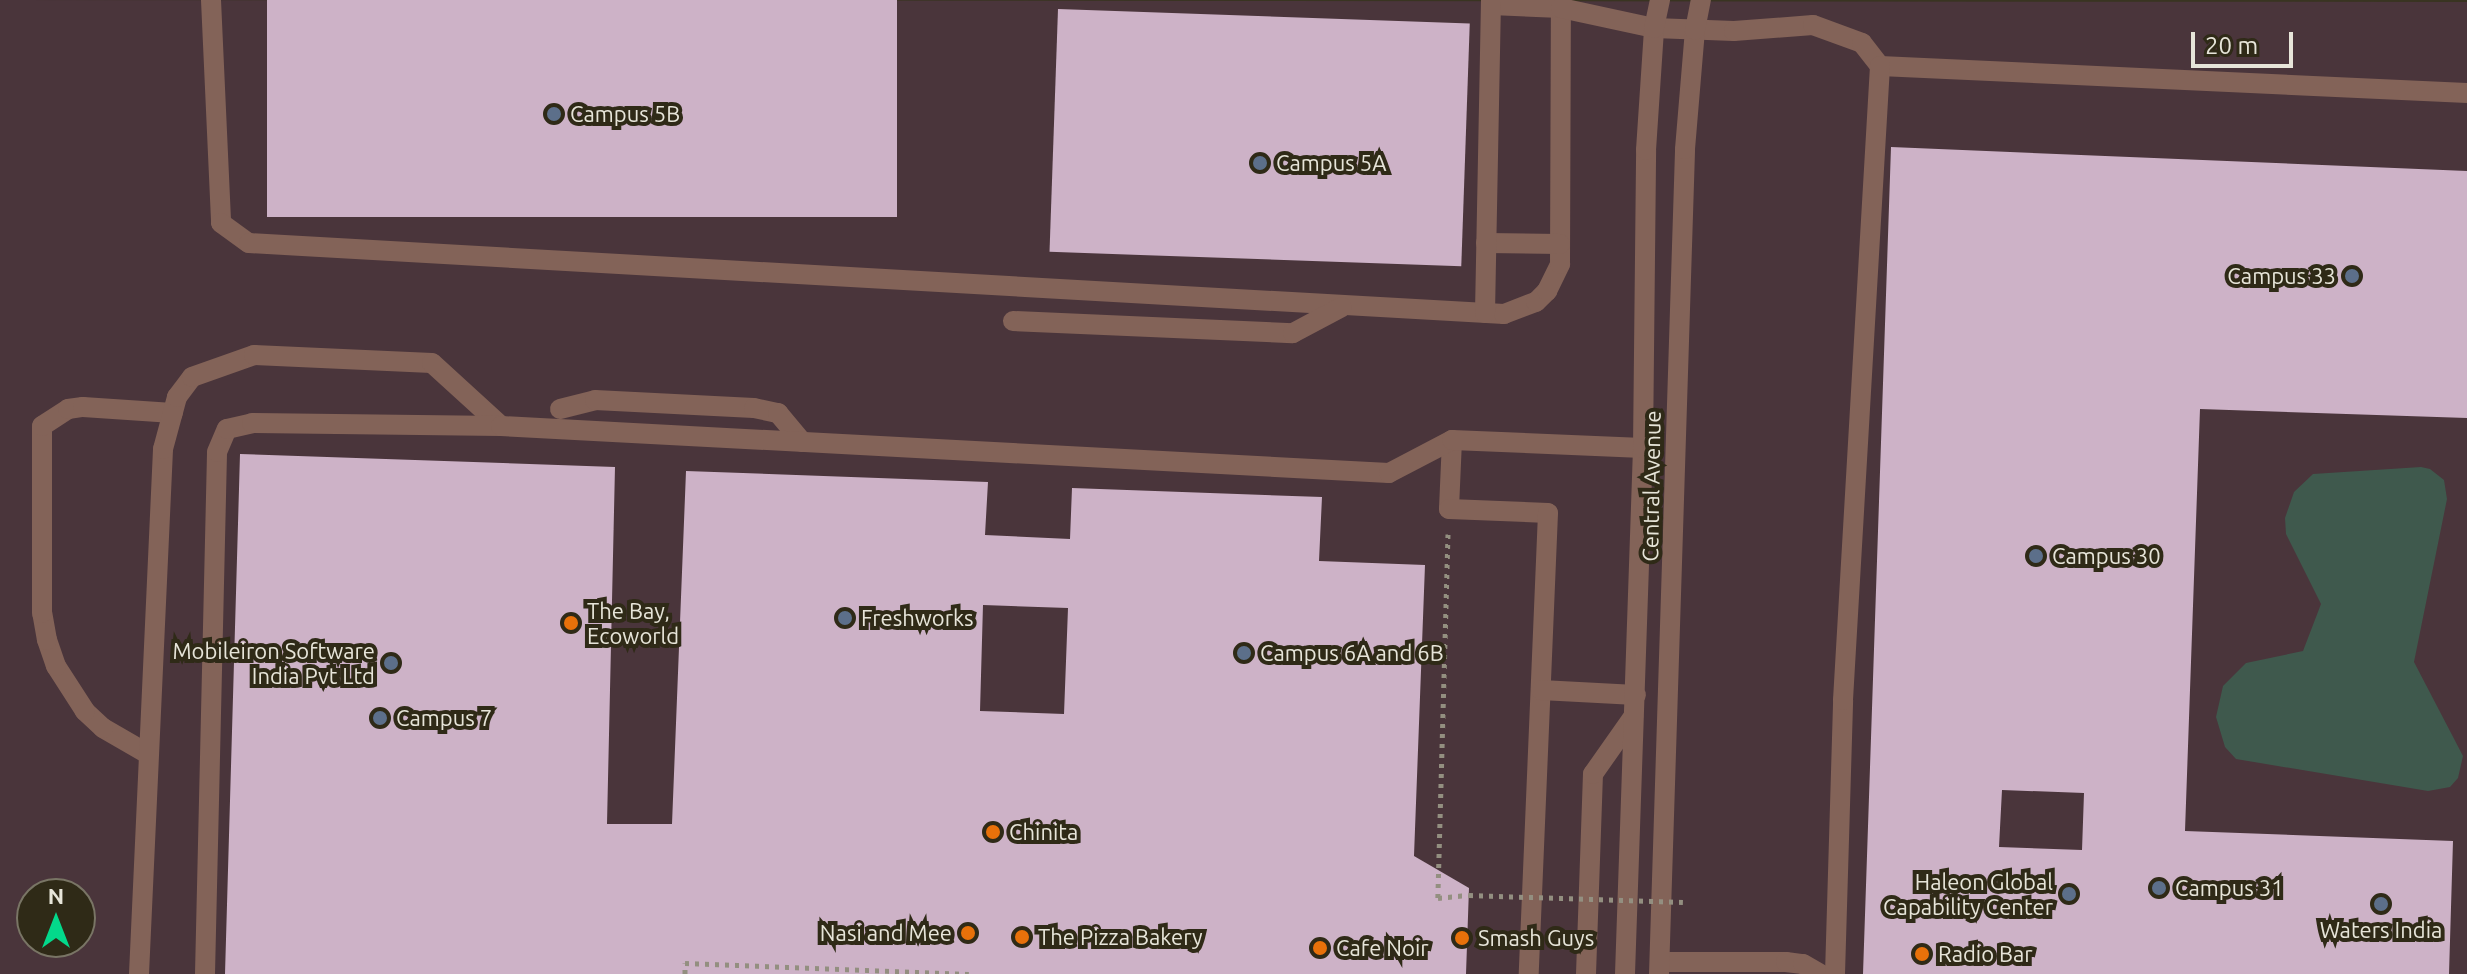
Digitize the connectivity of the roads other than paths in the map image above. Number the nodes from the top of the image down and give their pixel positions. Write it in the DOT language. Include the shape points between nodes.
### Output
graph roads {
  1 [pos="211,0"];
  2 [pos="1660,0"];
  3 [pos="1701,0"];
  4 [pos="1491,3"];
  5 [pos="1561,8"];
  6 [pos="1654,28"];
  7 [pos="1695,30"];
  8 [pos="1880,66"];
  9 [pos="2467,93"];
  10 [pos="1486,243"];
  11 [pos="1560,244"];
  12 [pos="1342,307"];
  13 [pos="1485,313"];
  14 [pos="1013,321"];
  15 [pos="560,409"];
  16 [pos="173,413"];
  17 [pos="501,426"];
  18 [pos="1452,440"];
  19 [pos="802,442"];
  20 [pos="1643,448"];
  21 [pos="1541,690"];
  22 [pos="1636,695"];
  23 [pos="1633,717"];
  24 [pos="148,754"];
  25 [pos="1660,968"];
  26 [pos="139,974"];
  27 [pos="205,974"];
  28 [pos="1529,974"];
  29 [pos="1586,974"];
  30 [pos="1625,974"];
  31 [pos="1821,974"];
  32 [pos="1835,974"];
  1 -- 12 [label="street" via="221,223 249,243"];
  2 -- 6 [label="street, Central Avenue"];
  3 -- 7 [label="street, Central Avenue"];
  4 -- 5 [label="street"];
  4 -- 10 [label="street"];
  5 -- 6 [label="street"];
  5 -- 11 [label="street"];
  6 -- 7 [label="street"];
  6 -- 20 [label="street, Central Avenue" via="1646,150"];
  7 -- 8 [label="street" via="1813,25 1862,43"];
  7 -- 25 [label="street, Central Avenue" via="1685,149"];
  8 -- 9 [label="street"];
  8 -- 32 [label="street" via="1843,700"];
  10 -- 11 [label="street"];
  10 -- 13 [label="street"];
  11 -- 13 [label="street" via="1555,279 1536,302 1504,314"];
  12 -- 13 [label="street"];
  12 -- 14 [label="street" via="1293,333"];
  15 -- 19 [label="street" via="595,400 754,408 778,413"];
  16 -- 17 [label="street" via="192,377 254,355 432,363"];
  16 -- 24 [label="street" via="163,449"];
  16 -- 24 [label="street" via="83,407 68,409 42,426 42,613 47,640 56,666 85,711"];
  17 -- 19 [label="street"];
  17 -- 27 [label="street" via="252,423 227,429 217,452"];
  18 -- 19 [label="street" via="1389,473"];
  18 -- 20 [label="street"];
  18 -- 21 [label="street" via="1449,509 1548,513"];
  20 -- 22 [label="street, Central Avenue"];
  21 -- 22 [label="street"];
  21 -- 28 [label="street"];
  22 -- 23 [label="street, Central Avenue"];
  23 -- 29 [label="street" via="1593,774"];
  23 -- 30 [label="street, Central Avenue"];
  24 -- 26 [label="street"];
  25 -- 31 [label="street" via="1786,962"];
  31 -- 32 [label="street"];
}
